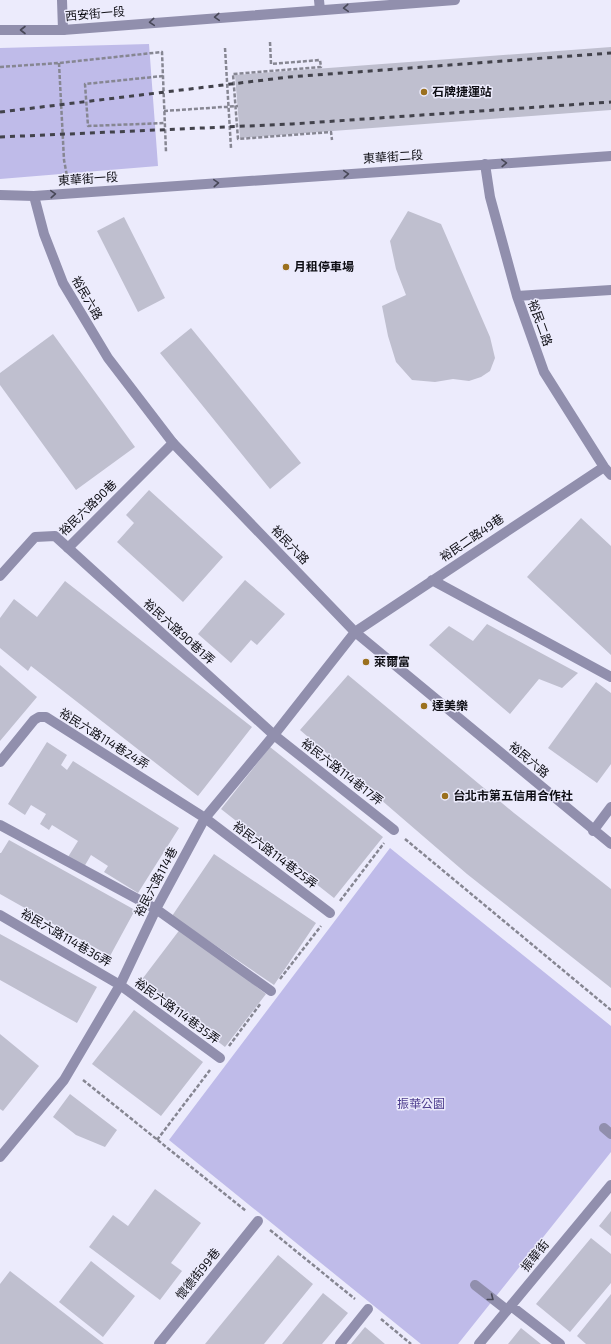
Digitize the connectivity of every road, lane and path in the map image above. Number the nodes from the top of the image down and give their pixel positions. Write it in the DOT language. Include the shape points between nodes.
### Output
graph roads {
  1 [pos="62,0"];
  2 [pos="455,0"];
  3 [pos="319,5"];
  4 [pos="0,30"];
  5 [pos="64,30"];
  6 [pos="270,42"];
  7 [pos="225,48"];
  8 [pos="59,63"];
  9 [pos="0,67"];
  10 [pos="163,76"];
  11 [pos="228,106"];
  12 [pos="237,106"];
  13 [pos="164,111"];
  14 [pos="165,123"];
  15 [pos="332,140"];
  16 [pos="231,148"];
  17 [pos="166,152"];
  18 [pos="611,156"];
  19 [pos="485,164"];
  20 [pos="67,176"];
  21 [pos="178,186"];
  22 [pos="0,196"];
  23 [pos="34,196"];
  24 [pos="611,290"];
  25 [pos="517,296"];
  26 [pos="173,442"];
  27 [pos="604,467"];
  28 [pos="611,475"];
  29 [pos="68,548"];
  30 [pos="0,576"];
  31 [pos="432,580"];
  32 [pos="355,632"];
  33 [pos="611,677"];
  34 [pos="274,735"];
  35 [pos="0,762"];
  36 [pos="611,807"];
  37 [pos="205,818"];
  38 [pos="0,825"];
  39 [pos="394,830"];
  40 [pos="593,831"];
  41 [pos="611,844"];
  42 [pos="156,909"];
  43 [pos="330,913"];
  44 [pos="0,915"];
  45 [pos="120,985"];
  46 [pos="271,991"];
  47 [pos="611,1010"];
  48 [pos="220,1058"];
  49 [pos="70,1070"];
  50 [pos="0,1157"];
  51 [pos="611,1185"];
  52 [pos="258,1221"];
  53 [pos="475,1285"];
  54 [pos="509,1308"];
  55 [pos="368,1309"];
  56 [pos="159,1344"];
  57 [pos="340,1344"];
  58 [pos="411,1344"];
  59 [pos="478,1344"];
  60 [pos="560,1344"];
  1 -- 5 [label="street"];
  2 -- 3 [label="street, 西安街一段, one-way"];
  3 -- 5 [label="street, 西安街一段, one-way"];
  5 -- 4 [label="street, 西安街一段, one-way"];
  6 -- 12 [label="path" via="271,64 320,60 321,67 234,74"];
  7 -- 11 [label="path"];
  8 -- 9 [label="path"];
  8 -- 10 [label="path" via="162,52"];
  8 -- 20 [label="path"];
  10 -- 13 [label="path"];
  10 -- 14 [label="path" via="85,84 88,126"];
  11 -- 12 [label="path"];
  11 -- 13 [label="path"];
  11 -- 16 [label="path"];
  12 -- 15 [label="path" via="238,139 331,132"];
  13 -- 14 [label="path"];
  14 -- 17 [label="path"];
  19 -- 18 [label="street, 東華街二段, one-way"];
  21 -- 19 [label="street, 東華街二段, one-way"];
  19 -- 25 [label="street, 裕民二路" via="490,197"];
  23 -- 21 [label="street, 東華街一段, one-way"];
  22 -- 23 [label="street, 東華街一段"];
  23 -- 26 [label="street, 裕民六路" via="44,234 63,283 108,358"];
  24 -- 25 [label="street"];
  25 -- 27 [label="street, 裕民二路" via="544,372"];
  26 -- 29 [label="street, 裕民六路90巷"];
  26 -- 32 [label="street, 裕民六路"];
  27 -- 28 [label="street, 裕民二路"];
  27 -- 31 [label="street, 裕民二路49巷"];
  29 -- 30 [label="street, 裕民六路90巷" via="55,536 35,536"];
  29 -- 34 [label="street, 裕民六路90巷1弄"];
  31 -- 32 [label="street, 裕民二路49巷"];
  31 -- 33 [label="street"];
  32 -- 34 [label="street, 裕民六路114巷"];
  32 -- 40 [label="street, 裕民六路"];
  34 -- 37 [label="street, 裕民六路114巷"];
  34 -- 39 [label="street, 裕民六路114巷17弄"];
  35 -- 37 [label="street, 裕民六路114巷24弄" via="34,720 39,717 46,718"];
  36 -- 40 [label="street"];
  37 -- 42 [label="street, 裕民六路114巷"];
  37 -- 43 [label="street, 裕民六路114巷25弄"];
  38 -- 42 [label="street"];
  39 -- 47 [label="path"];
  40 -- 41 [label="street, 裕民六路"];
  42 -- 45 [label="street, 裕民六路114巷"];
  42 -- 46 [label="street"];
  44 -- 45 [label="street, 裕民六路114巷36弄"];
  45 -- 48 [label="street, 裕民六路114巷35弄"];
  45 -- 49 [label="street, 裕民六路114巷"];
  49 -- 50 [label="street, 裕民六路114巷"];
  49 -- 52 [label="path"];
  51 -- 54 [label="street, 振華街"];
  52 -- 55 [label="path"];
  52 -- 56 [label="street, 懷德街99巷"];
  53 -- 54 [label="street, one-way"];
  54 -- 59 [label="street, 振華街"];
  54 -- 60 [label="street"];
  55 -- 57 [label="street"];
  55 -- 58 [label="path"];
}
